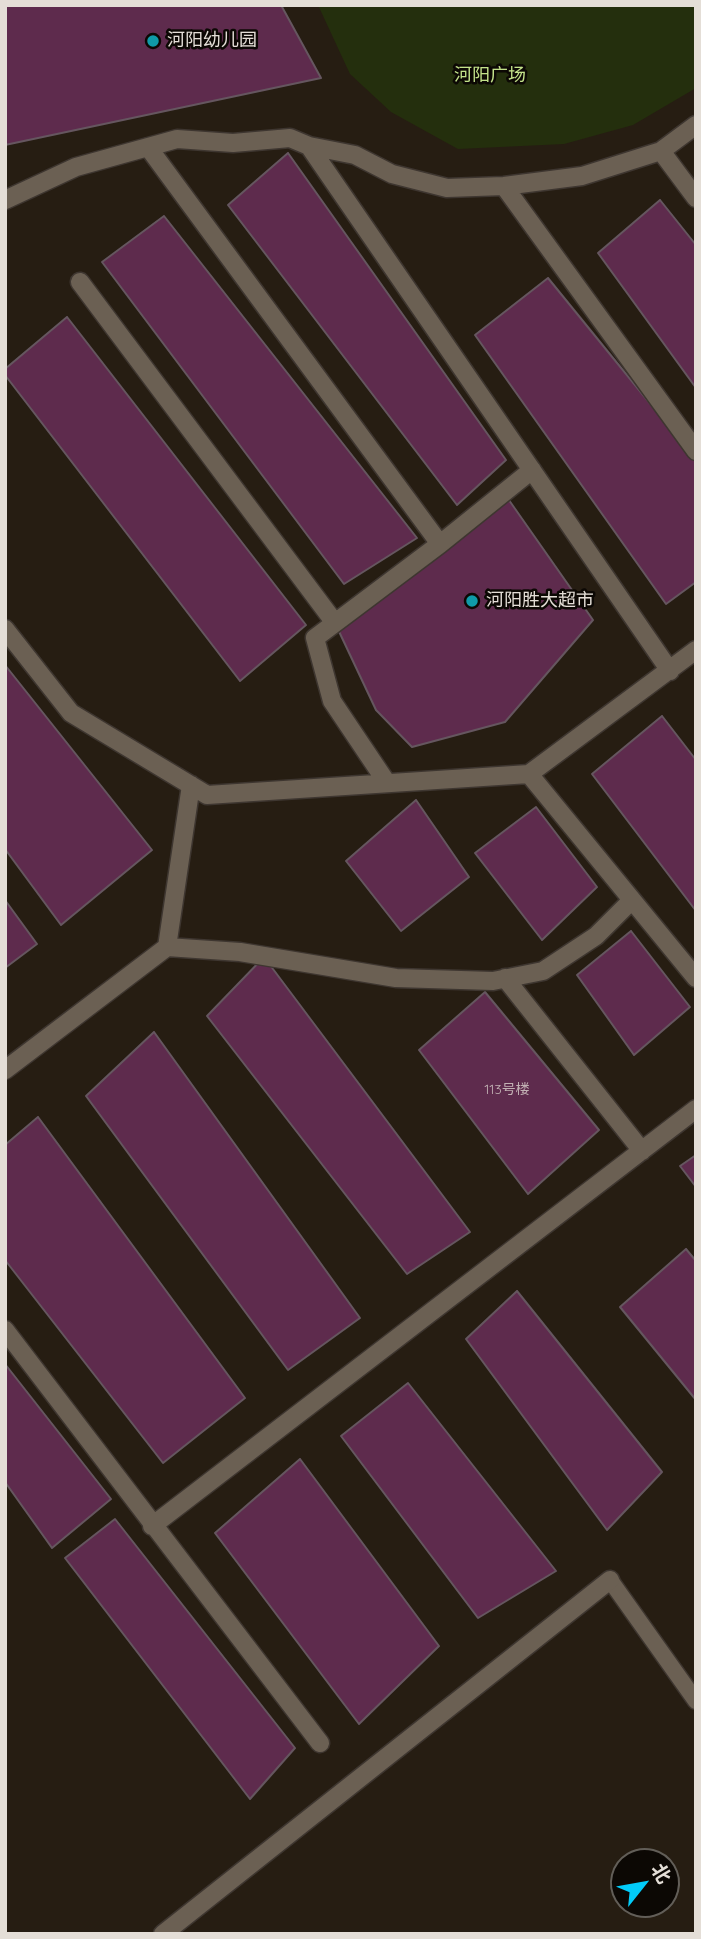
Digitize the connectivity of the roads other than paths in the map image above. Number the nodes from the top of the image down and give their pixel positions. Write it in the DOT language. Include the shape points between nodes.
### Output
graph roads {
  1 [pos="696,125"];
  2 [pos="309,146"];
  3 [pos="148,147"];
  4 [pos="661,151"];
  5 [pos="504,186"];
  6 [pos="696,198"];
  7 [pos="5,200"];
  8 [pos="80,282"];
  9 [pos="696,451"];
  10 [pos="532,470"];
  11 [pos="440,544"];
  12 [pos="335,623"];
  13 [pos="5,629"];
  14 [pos="696,650"];
  15 [pos="670,671"];
  16 [pos="530,775"];
  17 [pos="387,783"];
  18 [pos="191,785"];
  19 [pos="632,900"];
  20 [pos="167,947"];
  21 [pos="505,978"];
  22 [pos="696,978"];
  23 [pos="5,1070"];
  24 [pos="696,1109"];
  25 [pos="642,1151"];
  26 [pos="5,1331"];
  27 [pos="152,1525"];
  28 [pos="610,1580"];
  29 [pos="696,1701"];
  30 [pos="320,1743"];
  31 [pos="163,1934"];
  1 -- 4 [label="street"];
  2 -- 3 [label="street" via="290,138 233,143 177,139"];
  2 -- 5 [label="street" via="355,155 392,174 447,188"];
  2 -- 10 [label="street"];
  3 -- 7 [label="street" via="76,167"];
  3 -- 11 [label="street"];
  4 -- 5 [label="street" via="582,176"];
  4 -- 6 [label="street"];
  5 -- 9 [label="street"];
  8 -- 12 [label="street"];
  10 -- 11 [label="street"];
  10 -- 15 [label="street"];
  11 -- 12 [label="street"];
  12 -- 17 [label="street" via="315,638 332,701"];
  13 -- 18 [label="street" via="71,713"];
  14 -- 15 [label="street"];
  15 -- 16 [label="street"];
  16 -- 17 [label="street"];
  16 -- 19 [label="street"];
  17 -- 18 [label="street" via="207,795"];
  18 -- 20 [label="street"];
  19 -- 21 [label="street" via="596,936 542,971"];
  19 -- 22 [label="street"];
  20 -- 21 [label="street" via="240,952 396,978"];
  20 -- 23 [label="street"];
  21 -- 25 [label="street"];
  24 -- 25 [label="street"];
  25 -- 27 [label="street"];
  26 -- 27 [label="street"];
  27 -- 30 [label="street"];
  28 -- 29 [label="lane"];
  28 -- 31 [label="street"];
}
